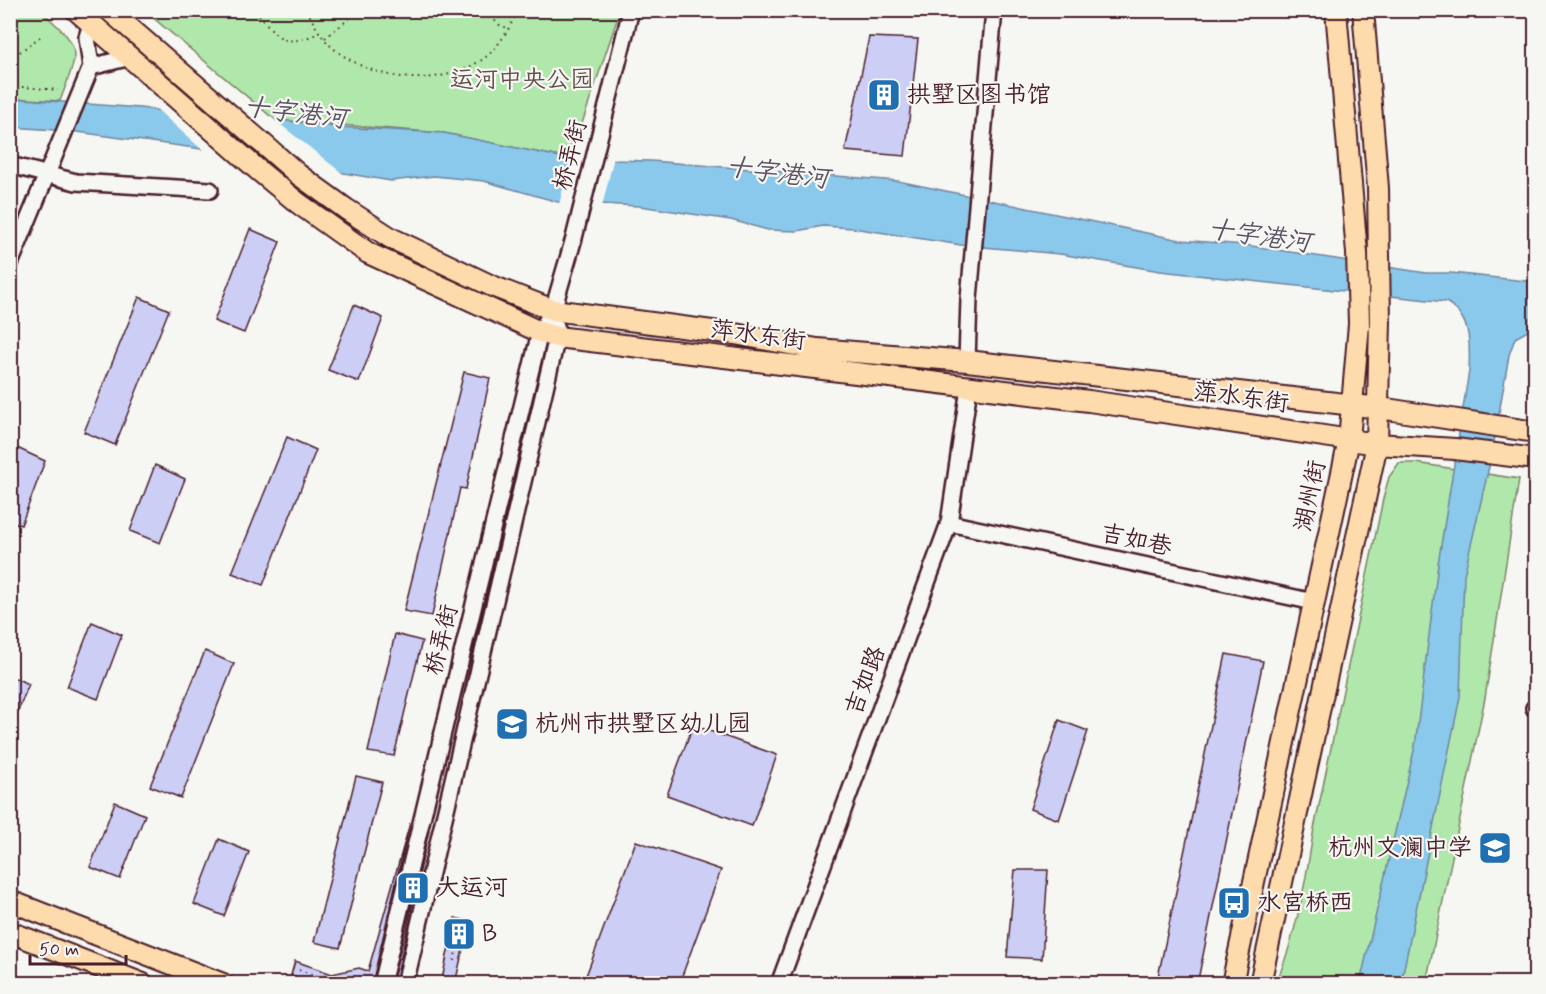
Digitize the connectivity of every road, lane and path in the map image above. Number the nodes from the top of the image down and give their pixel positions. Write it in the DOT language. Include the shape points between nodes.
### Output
graph roads {
  1 [pos="76,10"];
  2 [pos="109,10"];
  3 [pos="255,10"];
  4 [pos="307,10"];
  5 [pos="360,10"];
  6 [pos="395,10"];
  7 [pos="429,10"];
  8 [pos="489,10"];
  9 [pos="518,10"];
  10 [pos="631,10"];
  11 [pos="994,10"];
  12 [pos="1336,10"];
  13 [pos="1363,10"];
  14 [pos="91,24"];
  15 [pos="510,29"];
  16 [pos="320,33"];
  17 [pos="40,37"];
  18 [pos="325,39"];
  19 [pos="130,57"];
  20 [pos="10,60"];
  21 [pos="91,68"];
  22 [pos="10,86"];
  23 [pos="58,90"];
  24 [pos="10,165"];
  25 [pos="50,170"];
  26 [pos="210,190"];
  27 [pos="10,264"];
  28 [pos="553,310"];
  29 [pos="548,334"];
  30 [pos="967,361"];
  31 [pos="969,388"];
  32 [pos="1351,406"];
  33 [pos="1380,408"];
  34 [pos="1536,432"];
  35 [pos="1349,440"];
  36 [pos="1377,444"];
  37 [pos="1536,459"];
  38 [pos="949,523"];
  39 [pos="1314,602"];
  40 [pos="10,901"];
  41 [pos="462,923"];
  42 [pos="10,932"];
  43 [pos="453,961"];
  44 [pos="298,970"];
  45 [pos="329,980"];
  46 [pos="143,984"];
  47 [pos="223,984"];
  48 [pos="382,984"];
  49 [pos="405,984"];
  50 [pos="779,984"];
  51 [pos="1232,984"];
  52 [pos="1260,984"];
  1 -- 14 [label="main road, 萍水东街"];
  2 -- 28 [label="main road, 萍水东街" via="299,175 346,209 391,238"];
  3 -- 16 [label="path" via="280,39 289,43"];
  4 -- 16 [label="path"];
  5 -- 18 [label="path"];
  6 -- 7 [label="path"];
  8 -- 15 [label="path" via="497,24"];
  9 -- 15 [label="path"];
  10 -- 28 [label="street, 桥弄街"];
  11 -- 30 [label="street"];
  12 -- 32 [label="main road, 湖州街" via="1357,253 1359,324"];
  13 -- 33 [label="main road" via="1378,188"];
  14 -- 19 [label="main road, 萍水东街"];
  14 -- 21 [label="street" via="87,37"];
  15 -- 18 [label="path" via="481,60 462,70 409,78 382,75 357,64"];
  16 -- 18 [label="path"];
  17 -- 20 [label="path"];
  19 -- 21 [label="street"];
  19 -- 29 [label="main road, 萍水东街" via="258,170 368,253"];
  21 -- 25 [label="street"];
  22 -- 23 [label="path"];
  24 -- 25 [label="street"];
  25 -- 26 [label="street" via="76,182"];
  25 -- 27 [label="street"];
  28 -- 29 [label="street, 桥弄街"];
  28 -- 30 [label="main road, 萍水东街" via="817,349"];
  29 -- 31 [label="main road, 萍水东街"];
  29 -- 48 [label="street, 桥弄街"];
  29 -- 49 [label="street, 桥弄街"];
  30 -- 32 [label="main road, 萍水东街"];
  31 -- 35 [label="main road, 萍水东街" via="1089,401"];
  31 -- 38 [label="street, 吉如路"];
  32 -- 33 [label="main road, 萍水东街"];
  32 -- 35 [label="main road, 湖州街"];
  33 -- 34 [label="main road, 萍水东街"];
  33 -- 36 [label="main road"];
  35 -- 36 [label="main road, 萍水东街"];
  35 -- 39 [label="main road, 湖州街"];
  36 -- 37 [label="main road, 萍水东街"];
  36 -- 52 [label="main road"];
  38 -- 39 [label="street, 吉如巷"];
  38 -- 50 [label="street, 吉如路"];
  39 -- 51 [label="main road, 湖州街"];
  40 -- 47 [label="main road"];
  41 -- 43 [label="path"];
  42 -- 46 [label="main road"];
  44 -- 45 [label="path"];
}
